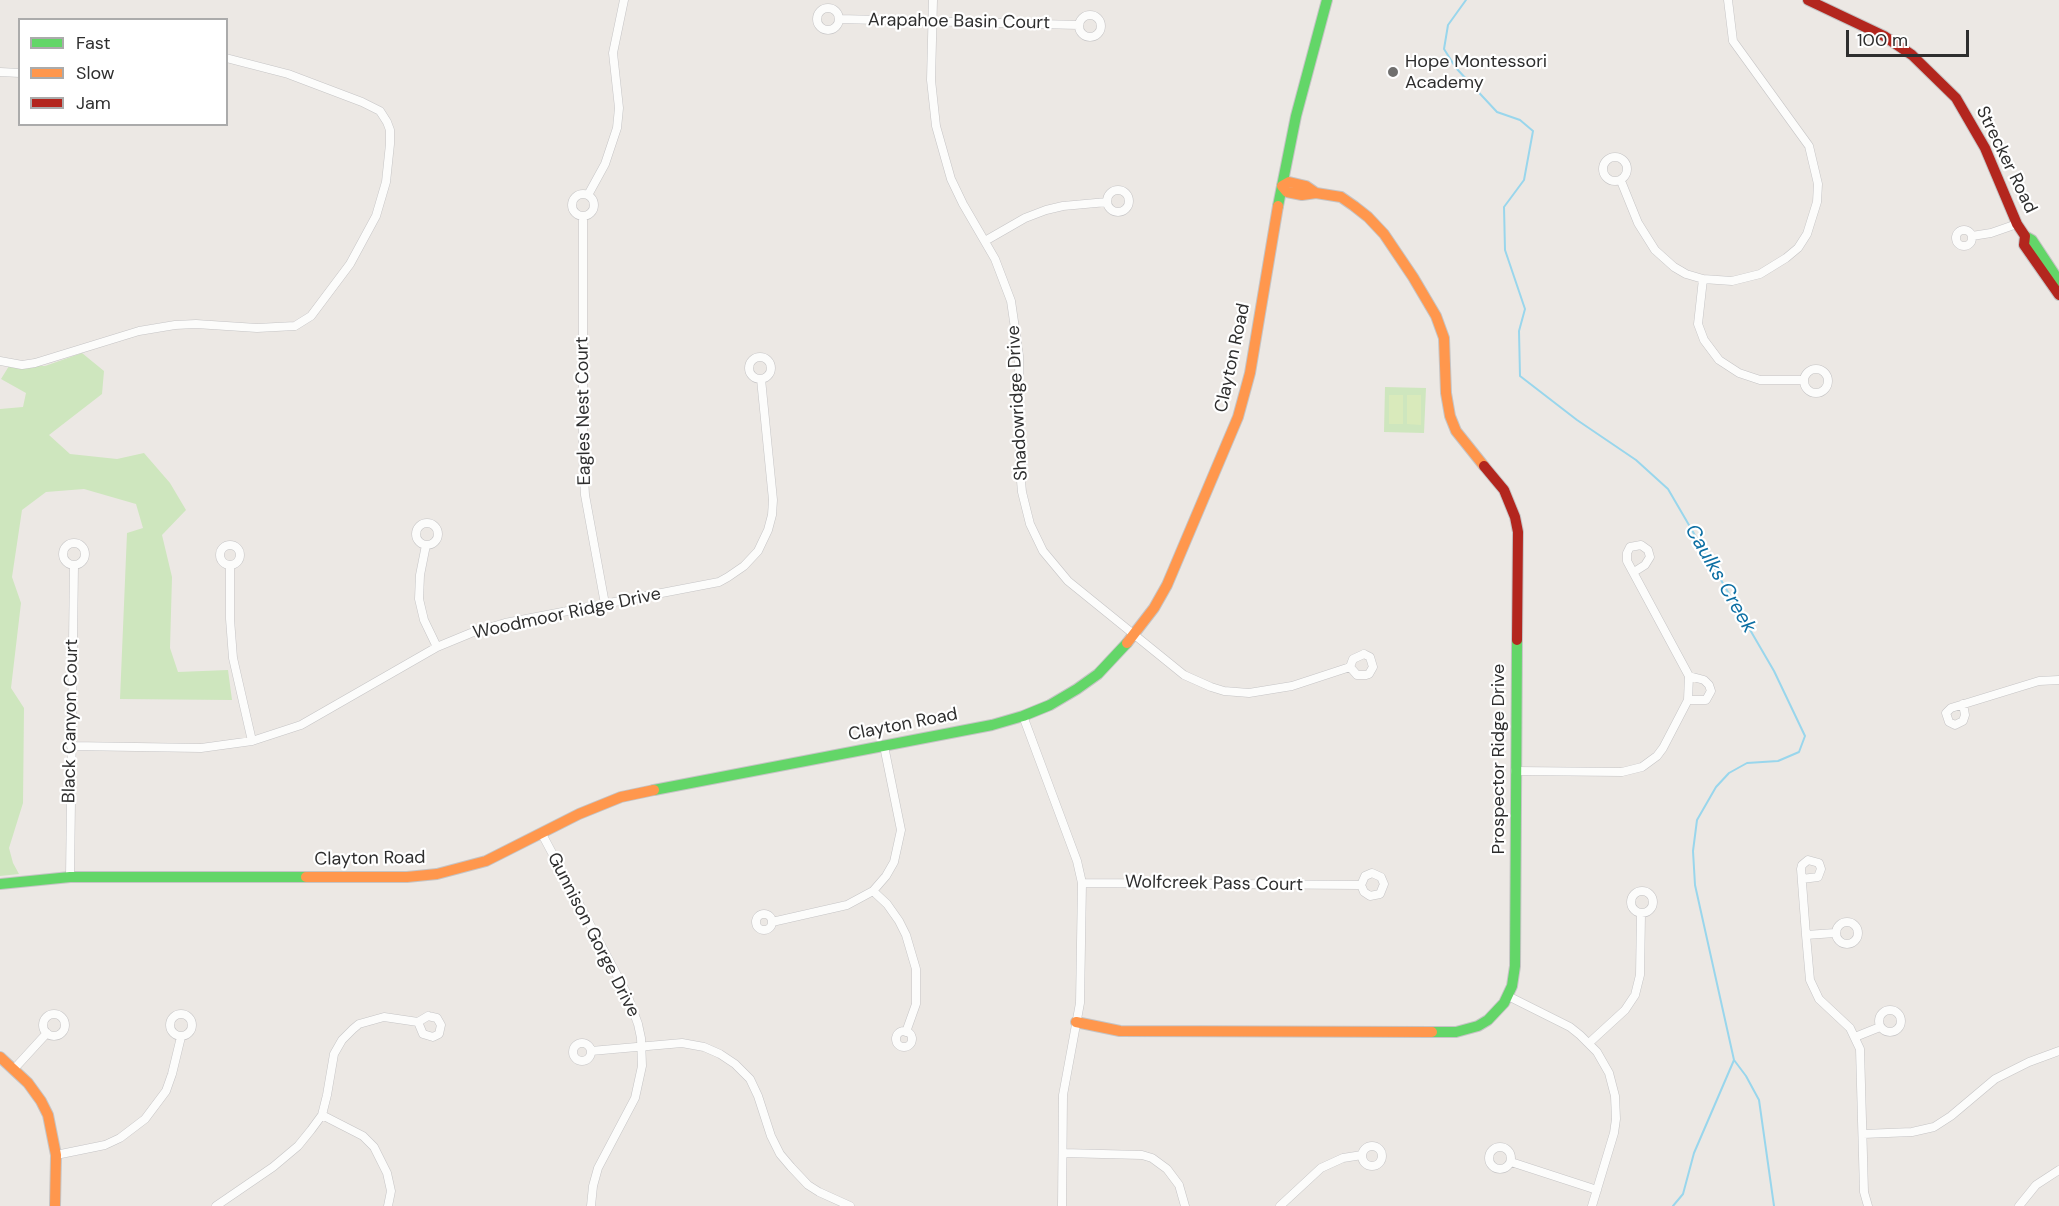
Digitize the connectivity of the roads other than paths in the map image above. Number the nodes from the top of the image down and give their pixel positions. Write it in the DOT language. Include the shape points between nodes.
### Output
graph roads {
  1 [pos="624,0"];
  2 [pos="933,0"];
  3 [pos="1327,0"];
  4 [pos="1728,0"];
  5 [pos="1808,0"];
  6 [pos="838,19"];
  7 [pos="933,22"];
  8 [pos="1079,25"];
  9 [pos="228,59"];
  10 [pos="0,72"];
  11 [pos="18,73"];
  12 [pos="1621,181"];
  13 [pos="1282,186"];
  14 [pos="588,195"];
  15 [pos="1107,202"];
  16 [pos="583,216"];
  17 [pos="2017,224"];
  18 [pos="1972,236"];
  19 [pos="2025,237"];
  20 [pos="986,241"];
  21 [pos="1703,279"];
  22 [pos="2059,281"];
  23 [pos="2059,295"];
  24 [pos="0,361"];
  25 [pos="761,379"];
  26 [pos="1804,380"];
  27 [pos="426,545"];
  28 [pos="74,565"];
  29 [pos="230,567"];
  30 [pos="1634,573"];
  31 [pos="605,604"];
  32 [pos="1134,635"];
  33 [pos="437,648"];
  34 [pos="1350,667"];
  35 [pos="1689,676"];
  36 [pos="2059,680"];
  37 [pos="1688,700"];
  38 [pos="1963,704"];
  39 [pos="1023,716"];
  40 [pos="252,741"];
  41 [pos="71,746"];
  42 [pos="884,746"];
  43 [pos="1515,771"];
  44 [pos="542,834"];
  45 [pos="70,878"];
  46 [pos="1802,879"];
  47 [pos="1082,883"];
  48 [pos="0,884"];
  49 [pos="1361,885"];
  50 [pos="873,891"];
  51 [pos="1641,914"];
  52 [pos="772,922"];
  53 [pos="1835,933"];
  54 [pos="1806,935"];
  55 [pos="1508,996"];
  56 [pos="418,1022"];
  57 [pos="1077,1022"];
  58 [pos="1880,1027"];
  59 [pos="906,1032"];
  60 [pos="47,1033"];
  61 [pos="181,1037"];
  62 [pos="1856,1037"];
  63 [pos="1589,1043"];
  64 [pos="642,1046"];
  65 [pos="2059,1050"];
  66 [pos="591,1051"];
  67 [pos="0,1057"];
  68 [pos="14,1069"];
  69 [pos="322,1115"];
  70 [pos="1863,1134"];
  71 [pos="1063,1153"];
  72 [pos="56,1155"];
  73 [pos="1362,1155"];
  74 [pos="1511,1162"];
  75 [pos="2059,1170"];
  76 [pos="1597,1190"];
  77 [pos="55,1206"];
  78 [pos="216,1206"];
  79 [pos="388,1206"];
  80 [pos="591,1206"];
  81 [pos="850,1206"];
  82 [pos="1062,1206"];
  83 [pos="1185,1206"];
  84 [pos="1280,1206"];
  85 [pos="1592,1206"];
  86 [pos="1868,1206"];
  87 [pos="2019,1206"];
  1 -- 14 [label="street, Eagles Nest Court" via="612,53 619,108 617,128 605,164"];
  2 -- 7 [label="street, Shadowridge Drive"];
  3 -- 13 [label="street, Clayton Road"];
  4 -- 21 [label="street" via="1734,41 1809,146 1818,184 1817,202 1808,234 1798,248 1773,267 1747,279"];
  5 -- 17 [label="street, Strecker Road" via="1884,36 1912,56 1956,98 1985,148"];
  6 -- 7 [label="street, Arapahoe Basin Court"];
  7 -- 8 [label="street, Arapahoe Basin Court"];
  7 -- 20 [label="street, Shadowridge Drive" via="932,95 938,138 957,192"];
  9 -- 24 [label="street" via="288,74 362,102 380,111 390,130 386,182 373,223 350,264 311,316 295,327 175,325 139,331 35,363"];
  10 -- 11 [label="street"];
  12 -- 21 [label="street" via="1638,223 1655,250 1674,267"];
  13 -- 32 [label="street, Clayton Road" via="1243,404 1167,585"];
  13 -- 43 [label="street, Prospector Ridge Drive" via="1287,192 1302,195 1341,197 1368,217 1384,234 1436,316 1444,338 1446,393 1455,431 1504,490 1518,532"];
  14 -- 16 [label="street, Eagles Nest Court" via="594,206"];
  14 -- 16 [label="street, Eagles Nest Court" via="573,201 574,211"];
  15 -- 20 [label="street" via="1046,210"];
  16 -- 31 [label="street, Eagles Nest Court" via="585,495"];
  17 -- 18 [label="street"];
  17 -- 19 [label="street, Strecker Road"];
  19 -- 22 [label="street, Strecker Road" via="2032,240"];
  19 -- 23 [label="street, Strecker Road" via="2024,245"];
  20 -- 32 [label="street, Shadowridge Drive" via="1006,285 1016,326 1020,470 1030,524 1060,574"];
  21 -- 26 [label="street" via="1698,324 1719,360 1760,380"];
  25 -- 31 [label="street, Woodmoor Ridge Drive" via="773,501 768,530 758,551 744,566 719,582"];
  27 -- 33 [label="street" via="419,599"];
  28 -- 41 [label="street, Black Canyon Court"];
  29 -- 40 [label="street" via="233,658"];
  30 -- 35 [label="street"];
  31 -- 33 [label="street, Woodmoor Ridge Drive" via="505,623"];
  32 -- 34 [label="street, Shadowridge Drive" via="1184,675 1224,691 1249,693 1292,686"];
  32 -- 39 [label="street, Clayton Road" via="1085,683"];
  33 -- 40 [label="street, Woodmoor Ridge Drive" via="301,725"];
  35 -- 37 [label="street"];
  35 -- 37 [label="street" via="1704,680 1711,691 1706,700"];
  36 -- 38 [label="street" via="2039,681"];
  37 -- 43 [label="street" via="1663,748 1642,766 1622,772"];
  39 -- 42 [label="street, Clayton Road"];
  39 -- 47 [label="street"];
  40 -- 41 [label="street, Woodmoor Ridge Drive" via="201,748"];
  41 -- 45 [label="street, Black Canyon Court"];
  42 -- 44 [label="street, Clayton Road" via="621,797"];
  42 -- 50 [label="street" via="901,830 894,862"];
  43 -- 55 [label="street, Prospector Ridge Drive" via="1515,966"];
  44 -- 45 [label="street, Clayton Road" via="486,861 423,876"];
  44 -- 64 [label="street, Gunnison Gorge Drive" via="627,994"];
  45 -- 48 [label="street, Clayton Road"];
  46 -- 54 [label="street"];
  47 -- 49 [label="street, Wolfcreek Pass Court"];
  47 -- 57 [label="street" via="1082,982"];
  50 -- 52 [label="street" via="847,905"];
  50 -- 59 [label="street" via="899,921 915,969 916,1004"];
  51 -- 63 [label="street" via="1640,975 1635,994 1625,1010"];
  53 -- 54 [label="street"];
  54 -- 62 [label="street" via="1814,989"];
  55 -- 57 [label="street, Prospector Ridge Drive" via="1488,1020 1456,1032 1120,1031"];
  55 -- 63 [label="street" via="1570,1027"];
  56 -- 69 [label="street" via="384,1017 359,1024 334,1054"];
  57 -- 71 [label="street" via="1063,1095"];
  58 -- 62 [label="street"];
  60 -- 68 [label="street"];
  61 -- 72 [label="street" via="165,1091 145,1119 105,1145"];
  62 -- 70 [label="street" via="1860,1049"];
  63 -- 76 [label="street" via="1609,1073 1617,1108 1614,1133"];
  64 -- 66 [label="street"];
  64 -- 80 [label="street, Gunnison Gorge Drive" via="635,1098 598,1168"];
  64 -- 81 [label="street" via="695,1044 735,1064 754,1086 771,1136 790,1167 808,1185"];
  65 -- 70 [label="street" via="1995,1079 1934,1127"];
  67 -- 68 [label="street"];
  68 -- 72 [label="street" via="48,1114"];
  69 -- 78 [label="street" via="298,1146"];
  69 -- 79 [label="street" via="363,1136 374,1147 387,1173 391,1191"];
  70 -- 86 [label="street" via="1864,1192"];
  71 -- 82 [label="street"];
  71 -- 83 [label="street" via="1152,1158 1179,1185"];
  72 -- 77 [label="street"];
  73 -- 84 [label="street" via="1321,1168"];
  74 -- 76 [label="street"];
  75 -- 87 [label="street" via="2036,1185"];
  76 -- 85 [label="street"];
}
